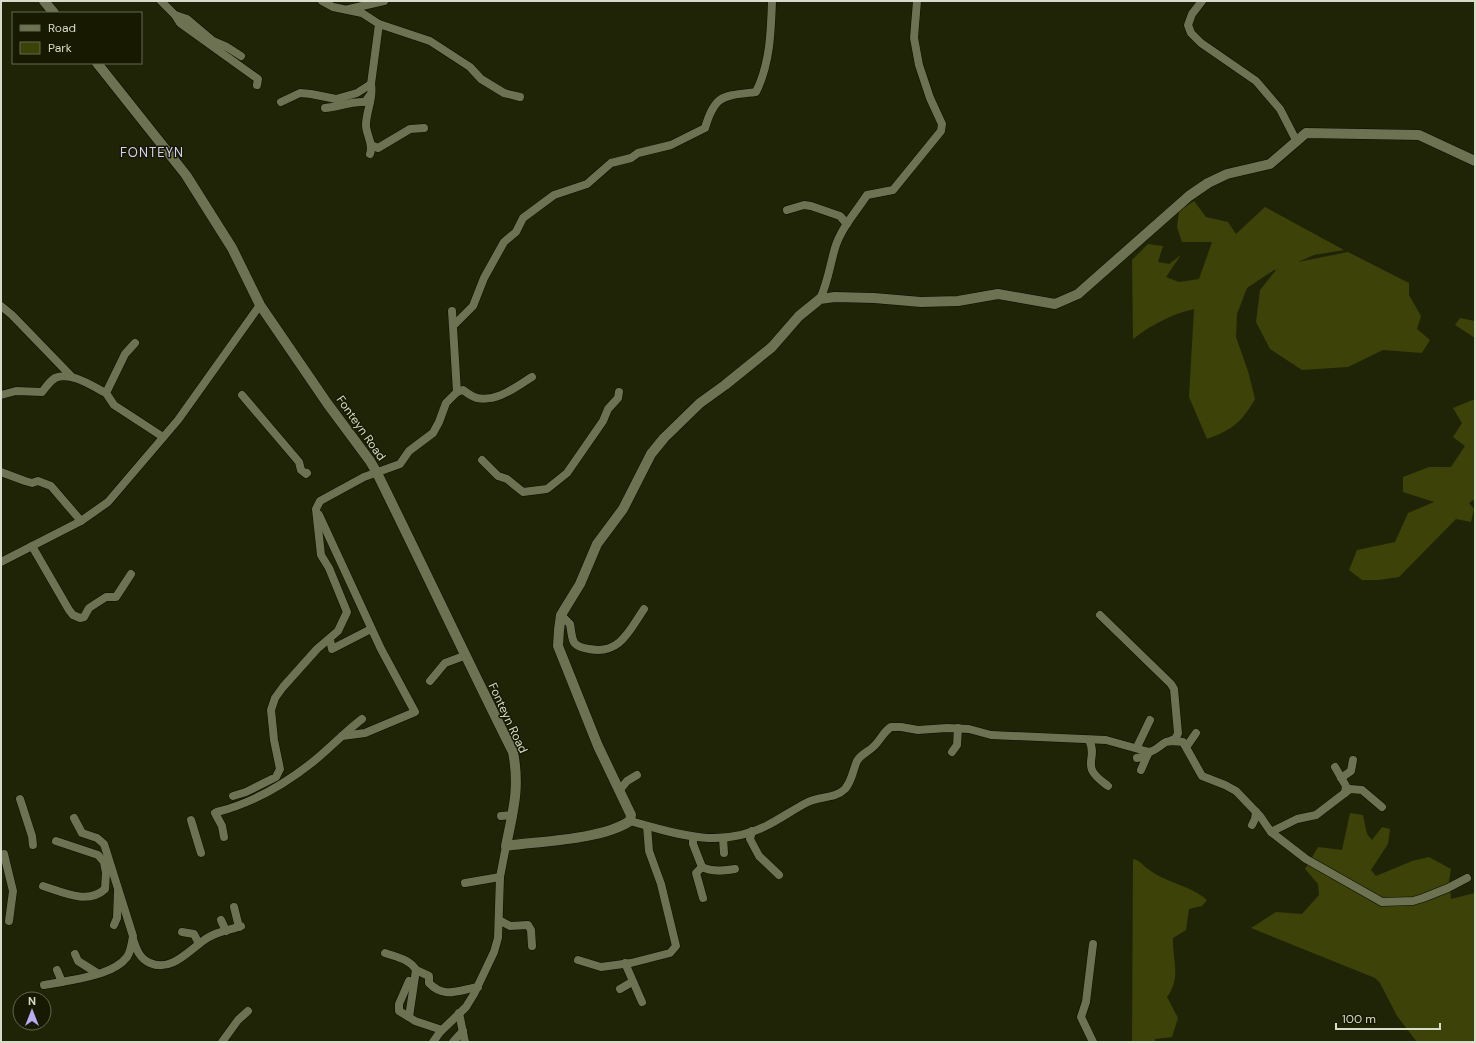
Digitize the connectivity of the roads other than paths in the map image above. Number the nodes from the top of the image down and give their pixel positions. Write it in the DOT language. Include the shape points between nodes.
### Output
graph roads {
  1 [pos="44,1"];
  2 [pos="161,1"];
  3 [pos="322,1"];
  4 [pos="384,1"];
  5 [pos="772,1"];
  6 [pos="917,1"];
  7 [pos="1202,1"];
  8 [pos="348,10"];
  9 [pos="53,12"];
  10 [pos="175,15"];
  11 [pos="379,24"];
  12 [pos="241,56"];
  13 [pos="98,64"];
  14 [pos="371,84"];
  15 [pos="256,85"];
  16 [pos="520,97"];
  17 [pos="281,102"];
  18 [pos="325,108"];
  19 [pos="424,128"];
  20 [pos="1297,142"];
  21 [pos="1475,162"];
  22 [pos="787,210"];
  23 [pos="847,224"];
  24 [pos="820,299"];
  25 [pos="1,306"];
  26 [pos="260,306"];
  27 [pos="452,311"];
  28 [pos="453,326"];
  29 [pos="135,343"];
  30 [pos="72,376"];
  31 [pos="532,377"];
  32 [pos="457,392"];
  33 [pos="619,392"];
  34 [pos="106,393"];
  35 [pos="1,395"];
  36 [pos="242,395"];
  37 [pos="163,437"];
  38 [pos="482,460"];
  39 [pos="1,472"];
  40 [pos="307,473"];
  41 [pos="377,474"];
  42 [pos="316,509"];
  43 [pos="81,521"];
  44 [pos="32,546"];
  45 [pos="1,562"];
  46 [pos="131,574"];
  47 [pos="644,609"];
  48 [pos="561,615"];
  49 [pos="1100,615"];
  50 [pos="371,629"];
  51 [pos="330,640"];
  52 [pos="464,656"];
  53 [pos="430,681"];
  54 [pos="362,719"];
  55 [pos="1150,720"];
  56 [pos="958,728"];
  57 [pos="1196,733"];
  58 [pos="342,736"];
  59 [pos="1089,740"];
  60 [pos="1170,741"];
  61 [pos="1187,746"];
  62 [pos="1137,748"];
  63 [pos="952,752"];
  64 [pos="1148,754"];
  65 [pos="1137,758"];
  66 [pos="1353,760"];
  67 [pos="1335,767"];
  68 [pos="1141,770"];
  69 [pos="637,775"];
  70 [pos="1341,778"];
  71 [pos="1108,786"];
  72 [pos="618,791"];
  73 [pos="1345,793"];
  74 [pos="233,796"];
  75 [pos="20,799"];
  76 [pos="1382,807"];
  77 [pos="1256,812"];
  78 [pos="513,815"];
  79 [pos="500,816"];
  80 [pos="74,818"];
  81 [pos="191,820"];
  82 [pos="630,821"];
  83 [pos="1252,825"];
  84 [pos="647,826"];
  85 [pos="752,831"];
  86 [pos="1271,832"];
  87 [pos="224,837"];
  88 [pos="693,838"];
  89 [pos="723,838"];
  90 [pos="56,841"];
  91 [pos="33,845"];
  92 [pos="506,846"];
  93 [pos="201,853"];
  94 [pos="4,854"];
  95 [pos="724,854"];
  96 [pos="702,867"];
  97 [pos="735,869"];
  98 [pos="779,875"];
  99 [pos="500,878"];
  100 [pos="1467,878"];
  101 [pos="465,883"];
  102 [pos="43,886"];
  103 [pos="118,886"];
  104 [pos="703,898"];
  105 [pos="234,907"];
  106 [pos="221,920"];
  107 [pos="498,920"];
  108 [pos="9,921"];
  109 [pos="114,925"];
  110 [pos="226,931"];
  111 [pos="182,932"];
  112 [pos="133,936"];
  113 [pos="199,944"];
  114 [pos="1093,944"];
  115 [pos="532,946"];
  116 [pos="385,953"];
  117 [pos="75,954"];
  118 [pos="578,960"];
  119 [pos="625,964"];
  120 [pos="57,970"];
  121 [pos="416,970"];
  122 [pos="97,973"];
  123 [pos="409,981"];
  124 [pos="62,982"];
  125 [pos="632,982"];
  126 [pos="44,985"];
  127 [pos="478,987"];
  128 [pos="620,988"];
  129 [pos="642,1002"];
  130 [pos="248,1011"];
  131 [pos="459,1013"];
  132 [pos="409,1017"];
  133 [pos="442,1030"];
  134 [pos="463,1031"];
  135 [pos="222,1042"];
  136 [pos="433,1042"];
  137 [pos="453,1042"];
  138 [pos="465,1042"];
  139 [pos="1093,1042"];
  1 -- 9 [label="street"];
  2 -- 10 [label="street"];
  3 -- 8 [label="street" via="333,7"];
  4 -- 8 [label="street"];
  5 -- 28 [label="street" via="771,38 762,80 756,92 735,94 718,100 711,109 705,128 671,145 611,162 587,184 554,195 526,216 516,232 504,242 472,306"];
  6 -- 23 [label="street" via="914,38 919,65 942,124 941,131 893,190 867,195"];
  7 -- 20 [label="street" via="1188,24 1191,33 1200,43 1256,81 1280,109"];
  8 -- 11 [label="street" via="362,13"];
  10 -- 12 [label="street" via="187,19 213,41 227,46"];
  10 -- 15 [label="street" via="180,23 258,79"];
  11 -- 14 [label="street"];
  11 -- 16 [label="street" via="430,41 470,67 481,79 504,93"];
  13 -- 26 [label="street, Fonteyn Road" via="186,175 232,248"];
  14 -- 17 [label="street" via="357,93 336,99 300,93"];
  14 -- 18 [label="street" via="370,95 364,102 344,103"];
  14 -- 19 [label="street" via="373,94 367,112 366,127 370,150 378,148 405,131"];
  20 -- 21 [label="street" via="1306,133 1419,135"];
  20 -- 24 [label="street" via="1270,164 1227,174 1208,183 1189,196 1078,294 1059,303 998,294 936,302 836,297"];
  22 -- 23 [label="street" via="804,205 811,206 840,216"];
  23 -- 24 [label="street" via="835,248"];
  24 -- 48 [label="street" via="799,316 772,347 700,403 664,438 651,454 623,509 597,544 580,584"];
  25 -- 30 [label="street"];
  26 -- 37 [label="street"];
  26 -- 41 [label="street, Fonteyn Road" via="370,460"];
  27 -- 28 [label="street"];
  28 -- 32 [label="street"];
  29 -- 34 [label="street" via="125,354"];
  30 -- 34 [label="street"];
  30 -- 35 [label="street" via="56,378 42,392 16,391"];
  31 -- 32 [label="street" via="492,399 477,398 463,390"];
  32 -- 41 [label="street" via="446,403 440,422 433,433 409,451 400,464"];
  33 -- 38 [label="street" via="618,398 608,409 603,421 567,474 547,489 523,492 507,479 498,476"];
  34 -- 37 [label="street" via="114,405"];
  36 -- 40 [label="street" via="299,462 301,470"];
  37 -- 43 [label="street" via="108,502"];
  39 -- 43 [label="street" via="32,483 38,481 50,486"];
  41 -- 42 [label="street" via="364,477 320,500"];
  41 -- 52 [label="street, Fonteyn Road" via="432,584"];
  42 -- 50 [label="street"];
  42 -- 51 [label="street" via="321,555 347,612 338,631"];
  43 -- 44 [label="street"];
  44 -- 45 [label="street"];
  44 -- 46 [label="street" via="69,610 80,618 89,608 106,597 116,597"];
  47 -- 48 [label="street" via="624,639 610,649 599,651 580,647 573,642 570,624"];
  48 -- 72 [label="street" via="558,646"];
  49 -- 60 [label="street" via="1174,689 1178,733 1176,738"];
  50 -- 51 [label="street" via="332,649"];
  50 -- 58 [label="street" via="415,712 365,733"];
  51 -- 74 [label="street" via="317,649 283,687 271,710 280,769 276,777"];
  52 -- 53 [label="street" via="445,663"];
  52 -- 78 [label="street, Fonteyn Road" via="512,752 517,791"];
  54 -- 58 [label="street"];
  55 -- 62 [label="street"];
  56 -- 59 [label="street" via="991,736"];
  56 -- 63 [label="street" via="957,745"];
  56 -- 85 [label="street" via="918,730 891,727 874,747 857,761 849,784 844,790 834,796 810,801 765,827"];
  57 -- 61 [label="street"];
  58 -- 87 [label="street" via="275,788 246,804 216,813"];
  59 -- 62 [label="street" via="1106,740"];
  59 -- 71 [label="street" via="1093,747 1091,768"];
  60 -- 61 [label="street" via="1183,742"];
  60 -- 64 [label="street"];
  61 -- 77 [label="street" via="1202,776 1236,791"];
  62 -- 64 [label="street"];
  64 -- 65 [label="street"];
  64 -- 68 [label="street"];
  66 -- 70 [label="street" via="1351,771"];
  67 -- 70 [label="street"];
  69 -- 72 [label="street"];
  70 -- 73 [label="street" via="1346,786"];
  72 -- 82 [label="street" via="631,815"];
  73 -- 76 [label="street" via="1350,789 1362,790"];
  73 -- 86 [label="street" via="1316,815 1297,819"];
  75 -- 91 [label="street"];
  77 -- 83 [label="street"];
  77 -- 86 [label="street"];
  78 -- 79 [label="street"];
  78 -- 92 [label="street, Fonteyn Road"];
  80 -- 103 [label="street" via="82,833 97,838 104,844"];
  81 -- 93 [label="street"];
  82 -- 84 [label="street"];
  82 -- 92 [label="street" via="620,828 590,835"];
  84 -- 88 [label="street"];
  84 -- 119 [label="street" via="649,852 661,884 676,946 670,953"];
  85 -- 89 [label="street"];
  85 -- 98 [label="street" via="750,840 759,856"];
  86 -- 100 [label="street" via="1306,859 1382,902 1413,901"];
  88 -- 89 [label="street"];
  88 -- 96 [label="street"];
  89 -- 95 [label="street"];
  90 -- 102 [label="street" via="98,855 104,862 106,889 91,896 69,896"];
  92 -- 99 [label="street"];
  94 -- 108 [label="street" via="13,892"];
  96 -- 97 [label="street" via="720,871"];
  96 -- 104 [label="street" via="696,873"];
  99 -- 101 [label="street"];
  99 -- 107 [label="street"];
  103 -- 109 [label="street"];
  103 -- 112 [label="street"];
  105 -- 110 [label="street" via="240,927"];
  106 -- 110 [label="street"];
  107 -- 115 [label="street" via="510,926 528,925 531,930"];
  107 -- 127 [label="street" via="498,938 494,952"];
  110 -- 113 [label="street" via="208,937"];
  111 -- 113 [label="street" via="194,934"];
  112 -- 113 [label="street" via="135,946 144,960 152,964 172,963"];
  112 -- 122 [label="street" via="131,948 120,964"];
  114 -- 139 [label="street" via="1087,996 1081,1017"];
  116 -- 121 [label="street" via="414,965"];
  117 -- 122 [label="street" via="78,961"];
  118 -- 119 [label="street" via="601,967"];
  119 -- 125 [label="street"];
  120 -- 124 [label="street"];
  121 -- 127 [label="street" via="429,976 429,983 440,991 452,993"];
  121 -- 132 [label="street"];
  122 -- 124 [label="street"];
  123 -- 132 [label="street" via="399,1004 399,1011"];
  124 -- 126 [label="street"];
  125 -- 128 [label="street"];
  125 -- 129 [label="street"];
  127 -- 131 [label="street" via="466,1007"];
  130 -- 135 [label="street"];
  131 -- 133 [label="street"];
  131 -- 134 [label="street"];
  132 -- 133 [label="street"];
  133 -- 136 [label="street"];
  134 -- 137 [label="street"];
  134 -- 138 [label="street"];
}
